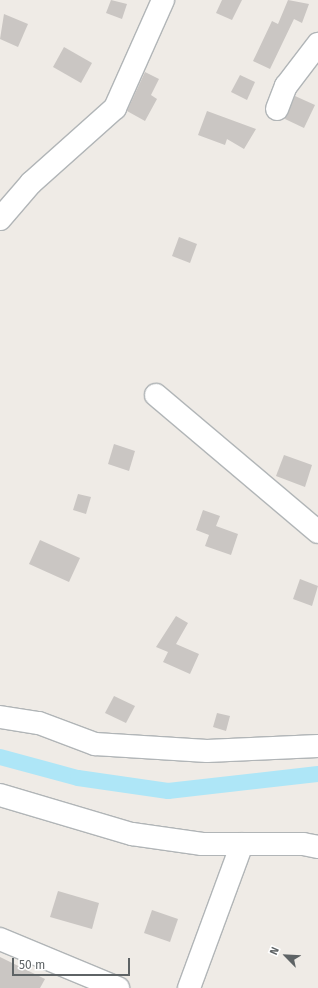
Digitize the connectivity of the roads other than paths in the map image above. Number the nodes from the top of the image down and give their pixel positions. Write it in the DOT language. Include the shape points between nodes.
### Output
graph roads {
  1 [pos="163,0"];
  2 [pos="318,44"];
  3 [pos="277,109"];
  4 [pos="0,219"];
  5 [pos="156,395"];
  6 [pos="318,532"];
  7 [pos="0,717"];
  8 [pos="318,746"];
  9 [pos="0,794"];
  10 [pos="242,844"];
  11 [pos="318,847"];
  12 [pos="0,939"];
  13 [pos="118,988"];
  14 [pos="189,988"];
  1 -- 4 [label="street" via="115,108 31,183"];
  2 -- 3 [label="street" via="286,86"];
  5 -- 6 [label="street"];
  7 -- 8 [label="street" via="38,723 95,744 207,751"];
  9 -- 10 [label="street" via="132,834 202,844"];
  10 -- 11 [label="street"];
  10 -- 14 [label="street"];
  12 -- 13 [label="street"];
}
